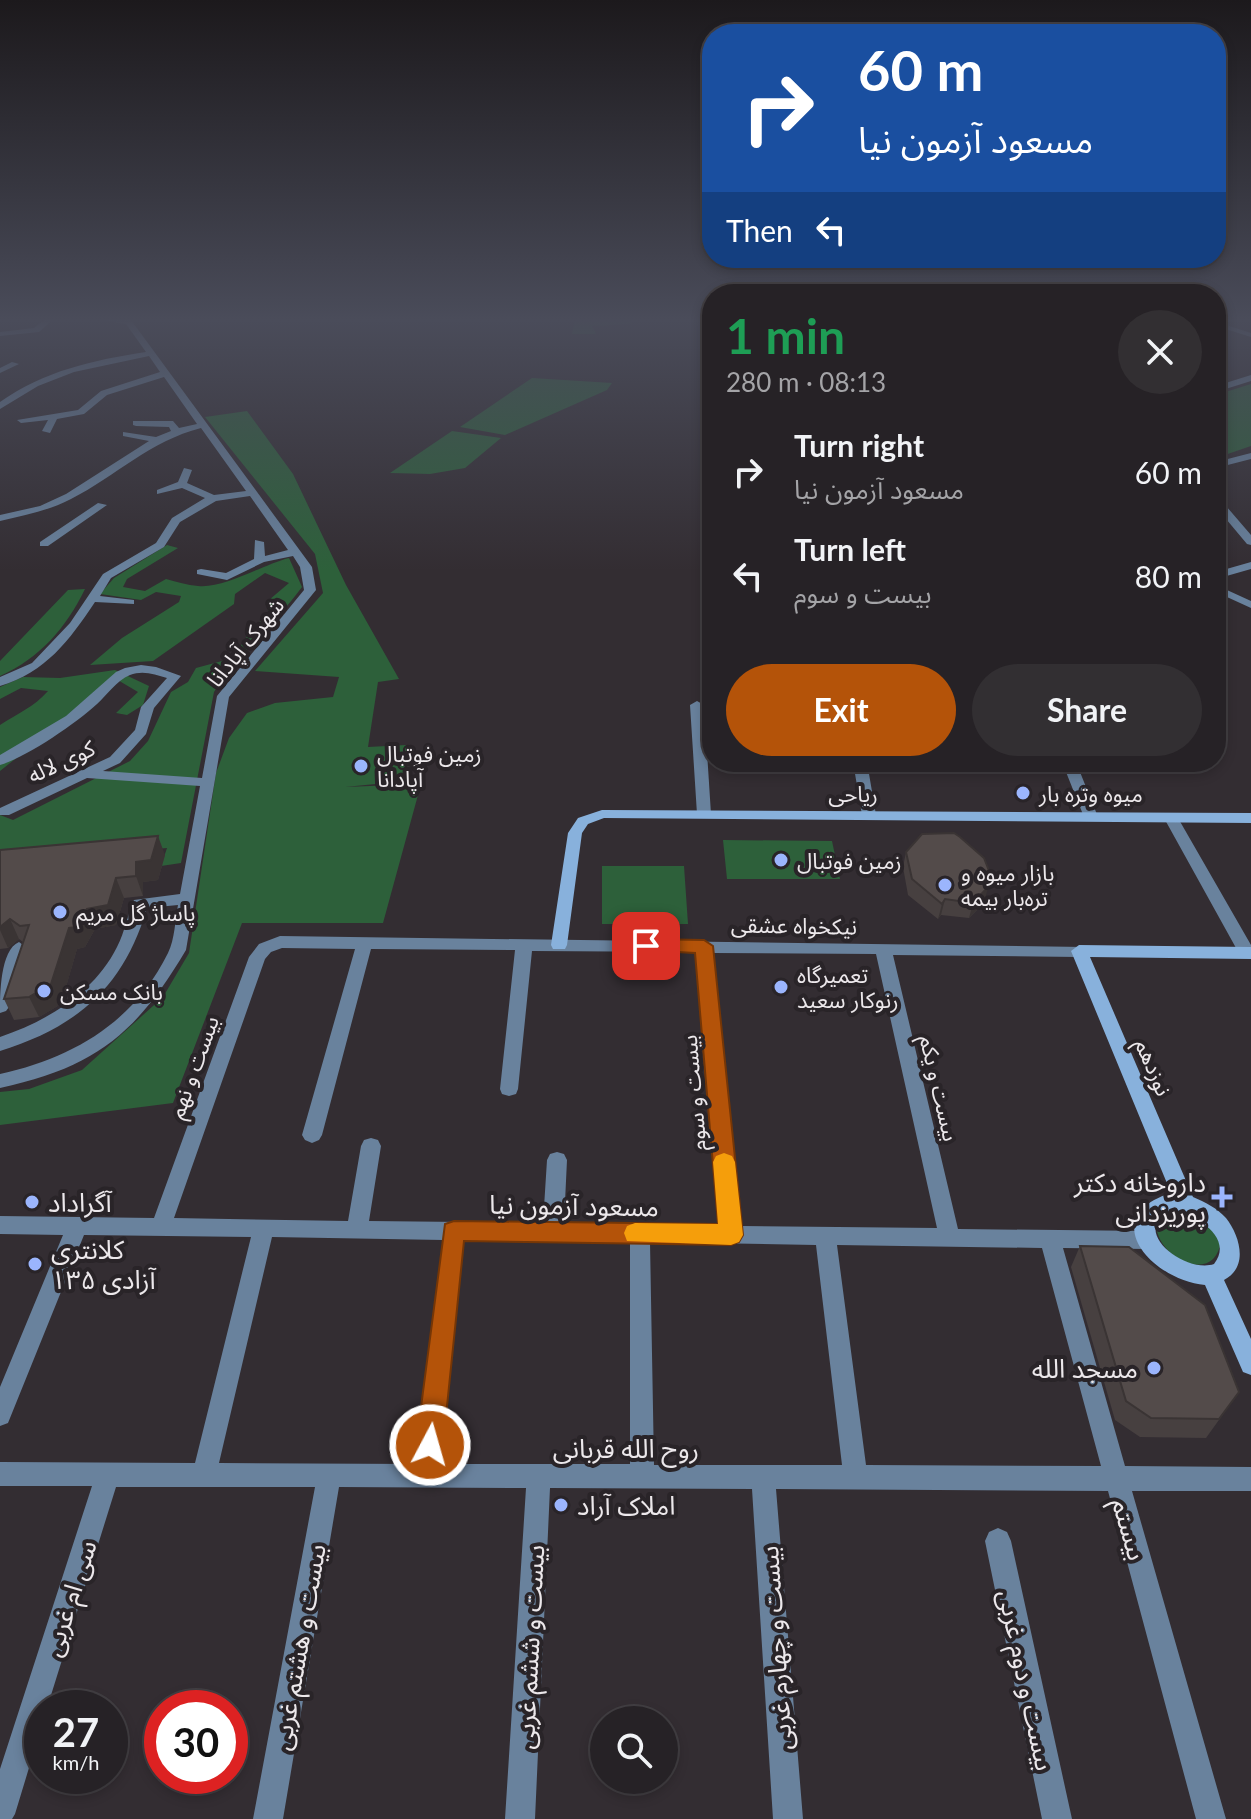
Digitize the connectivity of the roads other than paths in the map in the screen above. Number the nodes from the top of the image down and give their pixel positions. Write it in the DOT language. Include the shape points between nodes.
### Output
graph roads {
  1 [pos="90,402"];
  2 [pos="186,402"];
  3 [pos="81,412"];
  4 [pos="99,414"];
  5 [pos="54,417"];
  6 [pos="21,420"];
  7 [pos="136,423"];
  8 [pos="204,425"];
  9 [pos="175,430"];
  10 [pos="47,431"];
  11 [pos="126,434"];
  12 [pos="154,439"];
  13 [pos="1250,457"];
  14 [pos="1226,463"];
  15 [pos="187,470"];
  16 [pos="182,484"];
  17 [pos="161,492"];
  18 [pos="252,493"];
  19 [pos="213,498"];
  20 [pos="102,505"];
  21 [pos="49,506"];
  22 [pos="1226,513"];
  23 [pos="82,516"];
  24 [pos="0,518"];
  25 [pos="259,542"];
  26 [pos="1251,542"];
  27 [pos="44,544"];
  28 [pos="296,552"];
  29 [pos="260,560"];
  30 [pos="1251,565"];
  31 [pos="201,572"];
  32 [pos="1226,573"];
  33 [pos="1226,593"];
  34 [pos="90,598"];
  35 [pos="130,602"];
  36 [pos="1251,605"];
  37 [pos="46,673"];
  38 [pos="21,674"];
  39 [pos="0,682"];
  40 [pos="697,705"];
  41 [pos="0,761"];
  42 [pos="862,772"];
  43 [pos="1073,772"];
  44 [pos="84,774"];
  45 [pos="205,782"];
  46 [pos="4,812"];
  47 [pos="704,814"];
  48 [pos="869,815"];
  49 [pos="1091,817"];
  50 [pos="1171,818"];
  51 [pos="1251,818"];
  52 [pos="189,898"];
  53 [pos="287,942"];
  54 [pos="365,942"];
  55 [pos="524,944"];
  56 [pos="559,945"];
  57 [pos="704,946"];
  58 [pos="19,948"];
  59 [pos="883,949"];
  60 [pos="1079,951"];
  61 [pos="1249,953"];
  62 [pos="0,1007"];
  63 [pos="0,1044"];
  64 [pos="0,1081"];
  65 [pos="509,1089"];
  66 [pos="312,1135"];
  67 [pos="371,1146"];
  68 [pos="557,1160"];
  69 [pos="1185,1201"];
  70 [pos="0,1225"];
  71 [pos="77,1226"];
  72 [pos="161,1227"];
  73 [pos="264,1228"];
  74 [pos="357,1230"];
  75 [pos="454,1231"];
  76 [pos="553,1232"];
  77 [pos="640,1233"];
  78 [pos="731,1235"];
  79 [pos="825,1236"];
  80 [pos="950,1238"];
  81 [pos="1242,1238"];
  82 [pos="1050,1239"];
  83 [pos="1147,1240"];
  84 [pos="1212,1276"];
  85 [pos="1251,1364"];
  86 [pos="0,1415"];
  87 [pos="0,1474"];
  88 [pos="108,1474"];
  89 [pos="204,1475"];
  90 [pos="329,1475"];
  91 [pos="426,1475"];
  92 [pos="539,1476"];
  93 [pos="642,1476"];
  94 [pos="763,1477"];
  95 [pos="855,1477"];
  96 [pos="1116,1478"];
  97 [pos="1251,1479"];
  98 [pos="998,1541"];
  99 [pos="0,1814"];
  100 [pos="268,1819"];
  101 [pos="520,1819"];
  102 [pos="788,1819"];
  103 [pos="1057,1819"];
  104 [pos="1211,1819"];
  1 -- 3 [label="street"];
  2 -- 8 [label="street, شهرک آپادانا"];
  3 -- 4 [label="street"];
  3 -- 5 [label="street"];
  5 -- 6 [label="street"];
  5 -- 10 [label="street"];
  7 -- 9 [label="street" via="163,422"];
  8 -- 9 [label="street"];
  8 -- 18 [label="street, شهرک آپادانا"];
  9 -- 12 [label="street"];
  11 -- 12 [label="street"];
  12 -- 21 [label="street"];
  13 -- 14 [label="street"];
  15 -- 16 [label="street"];
  16 -- 17 [label="street"];
  16 -- 19 [label="street"];
  18 -- 19 [label="street"];
  18 -- 28 [label="street, شهرک آپادانا"];
  19 -- 34 [label="street" via="176,520 160,545 107,576"];
  20 -- 23 [label="street"];
  21 -- 23 [label="street"];
  21 -- 24 [label="street"];
  22 -- 26 [label="street"];
  23 -- 27 [label="street"];
  25 -- 29 [label="street"];
  28 -- 29 [label="street"];
  28 -- 45 [label="street, شهرک آپادانا" via="306,567 310,590 223,696"];
  29 -- 31 [label="street" via="227,577"];
  30 -- 32 [label="street"];
  33 -- 36 [label="street"];
  34 -- 35 [label="street"];
  34 -- 38 [label="street" via="65,636"];
  37 -- 38 [label="street"];
  38 -- 39 [label="street"];
  40 -- 47 [label="street"];
  41 -- 44 [label="street, کوی لاله" via="82,711 111,678 147,666 175,676 148,707 141,731 115,760"];
  42 -- 48 [label="street"];
  43 -- 49 [label="street"];
  44 -- 45 [label="street"];
  44 -- 46 [label="street, کوی لاله"];
  45 -- 52 [label="street, شهرک آپادانا"];
  47 -- 48 [label="street, ریاحی"];
  47 -- 56 [label="street, ریاحی" via="602,814 583,821 575,833"];
  48 -- 49 [label="street, ریاحی"];
  49 -- 50 [label="street, ریاحی"];
  50 -- 51 [label="street, ریاحی"];
  50 -- 61 [label="street"];
  52 -- 63 [label="street" via="140,904 124,952 73,1011"];
  52 -- 64 [label="street, شهرک آپادانا" via="178,950 136,1014 71,1060"];
  53 -- 54 [label="street, نیکخواه عشقی"];
  53 -- 72 [label="street, بیست و نهم" via="265,948 257,957"];
  54 -- 55 [label="street, نیکخواه عشقی"];
  54 -- 66 [label="street"];
  55 -- 56 [label="street, نیکخواه عشقی"];
  55 -- 65 [label="street"];
  56 -- 57 [label="street, نیکخواه عشقی"];
  57 -- 59 [label="street, نیکخواه عشقی"];
  57 -- 78 [label="street, بیست و سوم"];
  58 -- 62 [label="street"];
  59 -- 60 [label="street, نیکخواه عشقی"];
  59 -- 80 [label="street, بیست و یکم"];
  60 -- 61 [label="street, نیکخواه عشقی"];
  60 -- 69 [label="street, نوزدهم"];
  67 -- 74 [label="street"];
  68 -- 76 [label="street"];
  69 -- 81 [label="street" via="1214,1214"];
  69 -- 83 [label="street" via="1159,1203 1151,1209 1144,1229"];
  70 -- 71 [label="street, مسعود آزمون نیا"];
  71 -- 72 [label="street, مسعود آزمون نیا"];
  71 -- 86 [label="street"];
  72 -- 73 [label="street, مسعود آزمون نیا"];
  73 -- 74 [label="street, مسعود آزمون نیا"];
  73 -- 89 [label="street"];
  74 -- 75 [label="street, مسعود آزمون نیا"];
  75 -- 76 [label="street, مسعود آزمون نیا"];
  75 -- 91 [label="street"];
  76 -- 77 [label="street, مسعود آزمون نیا"];
  77 -- 78 [label="street, مسعود آزمون نیا"];
  77 -- 93 [label="street"];
  78 -- 79 [label="street, مسعود آزمون نیا"];
  79 -- 80 [label="street, مسعود آزمون نیا"];
  79 -- 95 [label="street"];
  80 -- 82 [label="street, مسعود آزمون نیا"];
  81 -- 84 [label="street" via="1233,1262"];
  82 -- 83 [label="street, مسعود آزمون نیا"];
  82 -- 96 [label="street, بیستم"];
  83 -- 84 [label="street" via="1155,1253 1182,1272"];
  84 -- 85 [label="street"];
  87 -- 88 [label="street, روح الله قربانی"];
  88 -- 89 [label="street, روح الله قربانی"];
  88 -- 99 [label="street, سی ام غربی"];
  89 -- 90 [label="street, روح الله قربانی"];
  90 -- 91 [label="street, روح الله قربانی"];
  90 -- 100 [label="street, بیست و هشتم غربی"];
  91 -- 92 [label="street, روح الله قربانی"];
  92 -- 93 [label="street, روح الله قربانی"];
  92 -- 101 [label="street, بیست و ششم غربی"];
  93 -- 94 [label="street, روح الله قربانی"];
  94 -- 95 [label="street, روح الله قربانی"];
  94 -- 102 [label="street, بیست و چهارم غربی"];
  95 -- 96 [label="street, روح الله قربانی"];
  96 -- 97 [label="street, روح الله قربانی"];
  96 -- 104 [label="street, بیستم"];
  98 -- 103 [label="street, بیست و دوم غربی"];
}
